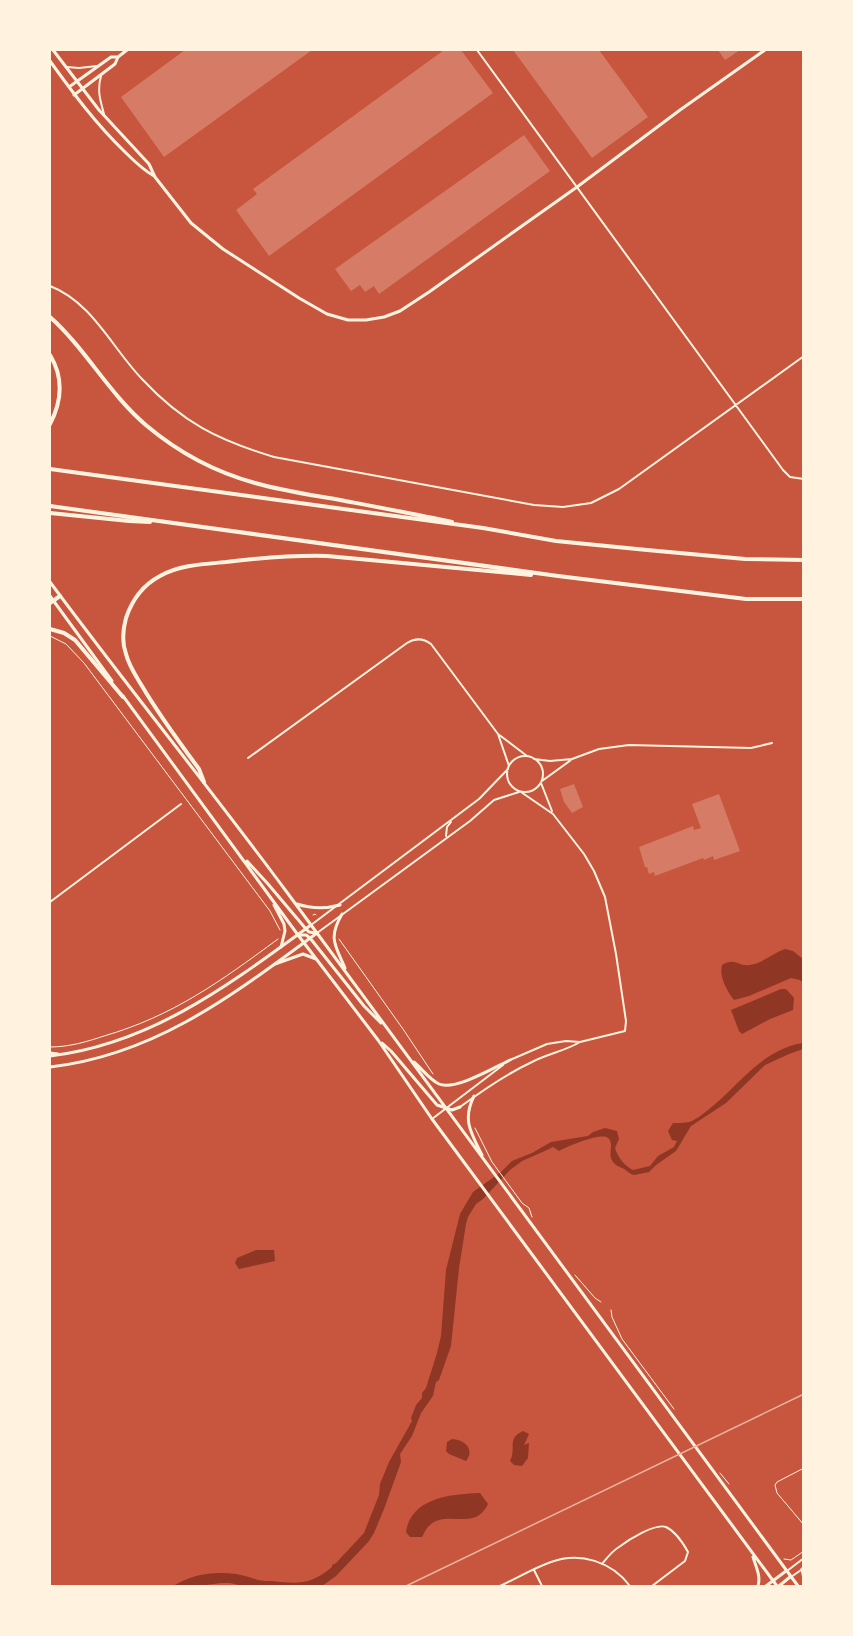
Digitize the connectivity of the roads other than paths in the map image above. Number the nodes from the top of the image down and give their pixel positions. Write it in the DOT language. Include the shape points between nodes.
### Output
graph roads {
  1 [pos="53,50"];
  2 [pos="127,50"];
  3 [pos="477,50"];
  4 [pos="765,50"];
  5 [pos="118,57"];
  6 [pos="50,61"];
  7 [pos="100,65"];
  8 [pos="66,66"];
  9 [pos="101,75"];
  10 [pos="77,81"];
  11 [pos="69,87"];
  12 [pos="82,88"];
  13 [pos="74,95"];
  14 [pos="105,117"];
  15 [pos="155,177"];
  16 [pos="577,187"];
  17 [pos="50,286"];
  18 [pos="50,319"];
  19 [pos="50,355"];
  20 [pos="804,356"];
  21 [pos="736,405"];
  22 [pos="50,424"];
  23 [pos="50,469"];
  24 [pos="804,479"];
  25 [pos="50,506"];
  26 [pos="50,513"];
  27 [pos="172,523"];
  28 [pos="483,528"];
  29 [pos="804,560"];
  30 [pos="558,576"];
  31 [pos="50,582"];
  32 [pos="50,596"];
  33 [pos="60,596"];
  34 [pos="804,599"];
  35 [pos="51,601"];
  36 [pos="50,629"];
  37 [pos="123,697"];
  38 [pos="498,734"];
  39 [pos="772,743"];
  40 [pos="527,757"];
  41 [pos="248,758"];
  42 [pos="534,759"];
  43 [pos="572,759"];
  44 [pos="508,768"];
  45 [pos="204,782"];
  46 [pos="541,782"];
  47 [pos="520,792"];
  48 [pos="181,804"];
  49 [pos="553,814"];
  50 [pos="452,819"];
  51 [pos="447,838"];
  52 [pos="237,851"];
  53 [pos="270,895"];
  54 [pos="50,902"];
  55 [pos="296,904"];
  56 [pos="340,904"];
  57 [pos="342,914"];
  58 [pos="311,925"];
  59 [pos="306,929"];
  60 [pos="317,933"];
  61 [pos="298,935"];
  62 [pos="310,938"];
  63 [pos="304,942"];
  64 [pos="281,947"];
  65 [pos="317,959"];
  66 [pos="275,964"];
  67 [pos="348,975"];
  68 [pos="388,1029"];
  69 [pos="378,1041"];
  70 [pos="580,1042"];
  71 [pos="50,1054"];
  72 [pos="409,1058"];
  73 [pos="510,1060"];
  74 [pos="50,1067"];
  75 [pos="474,1096"];
  76 [pos="460,1107"];
  77 [pos="445,1108"];
  78 [pos="432,1119"];
  79 [pos="487,1164"];
  80 [pos="752,1552"];
  81 [pos="804,1558"];
  82 [pos="602,1563"];
  83 [pos="803,1569"];
  84 [pos="534,1570"];
  85 [pos="786,1571"];
  86 [pos="790,1577"];
  87 [pos="804,1579"];
  88 [pos="773,1581"];
  89 [pos="500,1587"];
  90 [pos="542,1587"];
  91 [pos="630,1587"];
  92 [pos="652,1587"];
  93 [pos="758,1587"];
  94 [pos="766,1587"];
  95 [pos="778,1587"];
  96 [pos="798,1587"];
  1 -- 8 [label="main road"];
  2 -- 5 [label="main road"];
  3 -- 16 [label="street"];
  4 -- 16 [label="main road"];
  5 -- 7 [label="main road"];
  5 -- 9 [label="main road"];
  6 -- 11 [label="main road"];
  7 -- 8 [label="street"];
  7 -- 10 [label="main road"];
  8 -- 10 [label="main road"];
  9 -- 12 [label="main road"];
  9 -- 14 [label="street" via="98,87"];
  10 -- 11 [label="main road"];
  10 -- 12 [label="main road"];
  11 -- 13 [label="main road"];
  12 -- 13 [label="main road"];
  12 -- 14 [label="main road"];
  13 -- 15 [label="main road" via="112,140"];
  14 -- 15 [label="main road" via="149,164"];
  15 -- 16 [label="main road" via="191,223 223,249 327,314 348,320 384,317 400,311"];
  16 -- 21 [label="street"];
  17 -- 21 [label="street" via="90,314 141,378 170,406 202,429 237,446 274,458 523,503 563,507 591,503 619,489"];
  18 -- 28 [label="highway" via="62,328 132,413 158,436 202,463 254,483"];
  19 -- 22 [label="highway" via="60,386 59,403"];
  20 -- 21 [label="street"];
  21 -- 24 [label="street" via="783,470 790,477"];
  23 -- 28 [label="highway"];
  25 -- 27 [label="highway"];
  26 -- 27 [label="highway"];
  27 -- 30 [label="highway"];
  28 -- 29 [label="highway" via="556,541 745,559"];
  30 -- 34 [label="highway" via="746,599"];
  30 -- 45 [label="highway" via="298,555 200,565 159,576 132,602 125,621 125,653 151,702 199,769"];
  31 -- 33 [label="main road"];
  32 -- 35 [label="main road"];
  33 -- 35 [label="highway"];
  33 -- 45 [label="main road"];
  35 -- 37 [label="main road"];
  36 -- 37 [label="highway" via="75,640"];
  37 -- 52 [label="main road"];
  38 -- 40 [label="street"];
  38 -- 41 [label="street" via="431,644 416,639"];
  38 -- 44 [label="street"];
  39 -- 43 [label="street" via="751,748 629,746 599,749"];
  40 -- 42 [label="street"];
  40 -- 44 [label="street" via="515,759"];
  42 -- 43 [label="street"];
  42 -- 46 [label="street" via="542,769"];
  43 -- 46 [label="street"];
  44 -- 47 [label="street" via="508,780"];
  44 -- 50 [label="street" via="479,799"];
  45 -- 55 [label="main road"];
  46 -- 47 [label="street" via="532,791"];
  46 -- 49 [label="street"];
  47 -- 49 [label="street"];
  47 -- 51 [label="street" via="494,800"];
  48 -- 54 [label="street"];
  49 -- 70 [label="street" via="586,857 605,897 626,1021 625,1031"];
  50 -- 51 [label="street"];
  50 -- 56 [label="street"];
  51 -- 57 [label="street"];
  52 -- 53 [label="main road"];
  52 -- 59 [label="main road"];
  53 -- 61 [label="main road"];
  53 -- 64 [label="main road" via="284,924"];
  55 -- 56 [label="main road" via="327,908"];
  55 -- 58 [label="main road"];
  56 -- 58 [label="street"];
  57 -- 60 [label="street"];
  57 -- 67 [label="main road" via="334,929 334,944"];
  58 -- 59 [label="main road"];
  58 -- 60 [label="main road"];
  59 -- 60 [label="main road"];
  59 -- 61 [label="main road"];
  60 -- 62 [label="main road"];
  60 -- 67 [label="main road"];
  61 -- 62 [label="main road"];
  61 -- 63 [label="main road"];
  61 -- 64 [label="main road"];
  62 -- 63 [label="main road"];
  62 -- 68 [label="main road" via="364,1006"];
  63 -- 65 [label="main road"];
  63 -- 66 [label="main road"];
  64 -- 71 [label="main road" via="163,1023 88,1050"];
  65 -- 66 [label="main road" via="303,954"];
  65 -- 69 [label="main road"];
  66 -- 74 [label="main road" via="163,1035 103,1057"];
  67 -- 68 [label="main road"];
  68 -- 72 [label="main road"];
  69 -- 77 [label="main road" via="435,1103"];
  69 -- 78 [label="main road"];
  70 -- 73 [label="street" via="547,1044"];
  70 -- 75 [label="street" via="533,1061"];
  72 -- 73 [label="main road" via="445,1086"];
  72 -- 77 [label="main road"];
  73 -- 77 [label="street"];
  75 -- 76 [label="street"];
  75 -- 79 [label="main road" via="467,1116"];
  76 -- 77 [label="main road"];
  77 -- 78 [label="street"];
  77 -- 79 [label="main road"];
  78 -- 80 [label="main road"];
  79 -- 85 [label="main road"];
  80 -- 88 [label="main road"];
  80 -- 93 [label="main road" via="759,1573"];
  81 -- 85 [label="street"];
  82 -- 84 [label="street" via="568,1557"];
  82 -- 91 [label="street"];
  82 -- 92 [label="street" via="637,1536 659,1526 668,1528 688,1552 685,1561"];
  83 -- 86 [label="street"];
  83 -- 87 [label="main road"];
  84 -- 89 [label="street"];
  84 -- 90 [label="street"];
  85 -- 86 [label="main road"];
  85 -- 88 [label="main road"];
  86 -- 95 [label="main road"];
  86 -- 96 [label="main road"];
  88 -- 94 [label="main road"];
  88 -- 95 [label="main road"];
}
